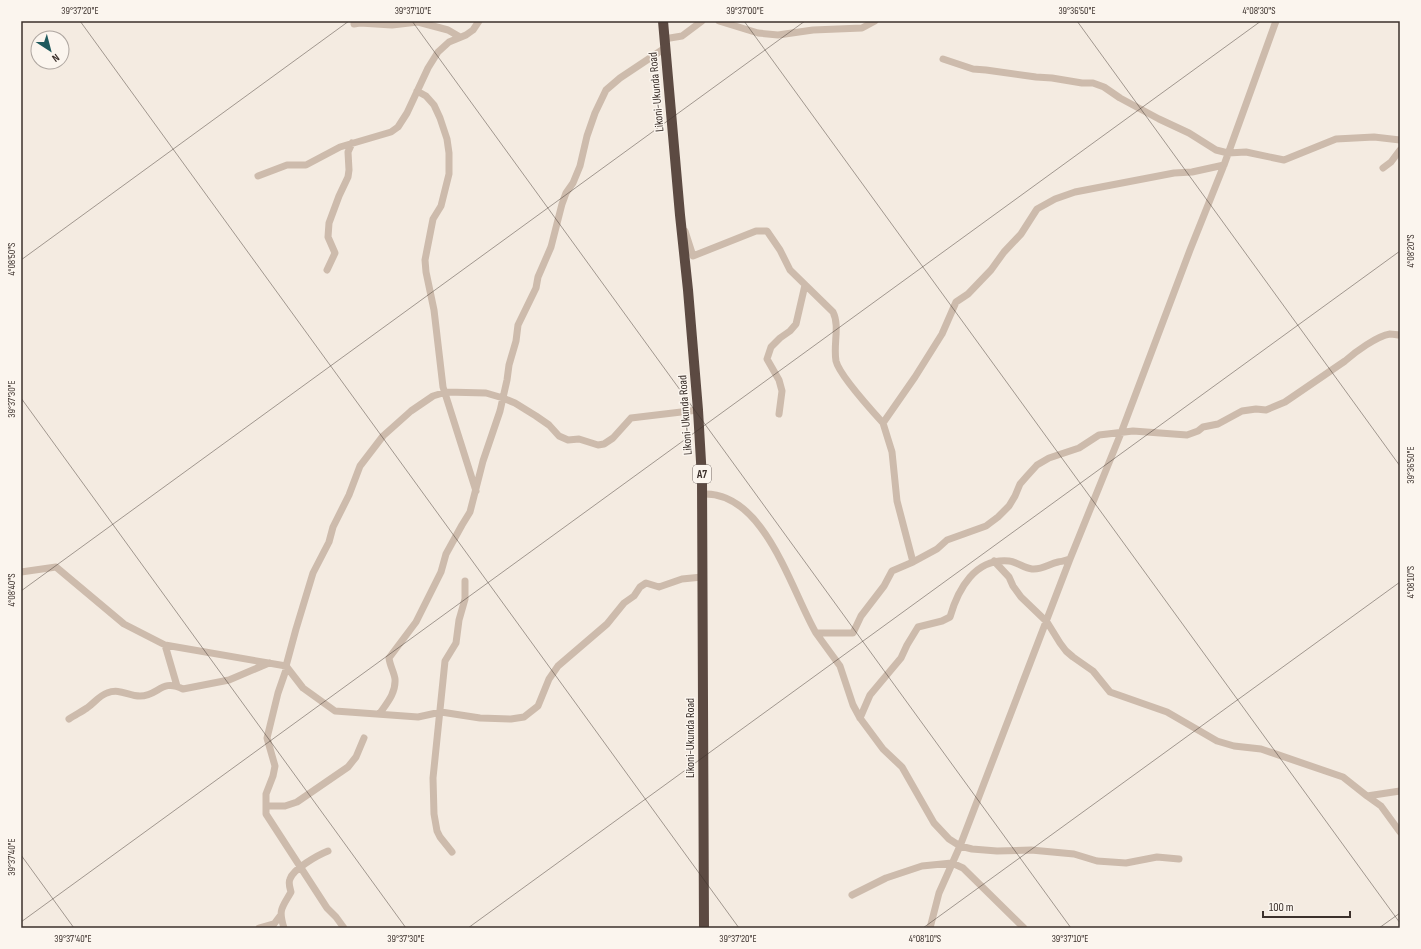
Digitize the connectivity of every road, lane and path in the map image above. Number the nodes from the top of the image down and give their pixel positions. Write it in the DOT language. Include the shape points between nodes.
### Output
graph roads {
  1 [pos="479,21"];
  2 [pos="663,21"];
  3 [pos="702,21"];
  4 [pos="720,21"];
  5 [pos="875,21"];
  6 [pos="1276,21"];
  7 [pos="354,24"];
  8 [pos="440,24"];
  9 [pos="460,37"];
  10 [pos="665,43"];
  11 [pos="943,59"];
  12 [pos="417,91"];
  13 [pos="1400,140"];
  14 [pos="352,143"];
  15 [pos="1400,150"];
  16 [pos="1228,153"];
  17 [pos="1224,165"];
  18 [pos="1383,168"];
  19 [pos="258,176"];
  20 [pos="680,215"];
  21 [pos="327,270"];
  22 [pos="805,285"];
  23 [pos="1400,335"];
  24 [pos="446,392"];
  25 [pos="503,398"];
  26 [pos="698,410"];
  27 [pos="779,414"];
  28 [pos="883,423"];
  29 [pos="1121,433"];
  30 [pos="476,491"];
  31 [pos="702,494"];
  32 [pos="1070,559"];
  33 [pos="994,561"];
  34 [pos="913,562"];
  35 [pos="21,572"];
  36 [pos="702,577"];
  37 [pos="464,581"];
  38 [pos="1047,622"];
  39 [pos="816,633"];
  40 [pos="165,645"];
  41 [pos="270,662"];
  42 [pos="286,667"];
  43 [pos="177,686"];
  44 [pos="441,712"];
  45 [pos="380,713"];
  46 [pos="860,718"];
  47 [pos="69,719"];
  48 [pos="364,738"];
  49 [pos="1400,791"];
  50 [pos="1367,796"];
  51 [pos="267,806"];
  52 [pos="1400,832"];
  53 [pos="960,846"];
  54 [pos="328,851"];
  55 [pos="452,852"];
  56 [pos="1179,860"];
  57 [pos="952,864"];
  58 [pos="300,867"];
  59 [pos="852,895"];
  60 [pos="280,916"];
  61 [pos="272,926"];
  62 [pos="703,927"];
  63 [pos="258,928"];
  64 [pos="284,928"];
  65 [pos="344,928"];
  66 [pos="930,928"];
  67 [pos="1024,928"];
  1 -- 9 [label="street" via="473,30"];
  2 -- 10 [label="highway, Likoni-Ukunda Road / A7"];
  3 -- 10 [label="street" via="682,36"];
  4 -- 5 [label="street" via="758,33 778,35 812,30 862,28"];
  6 -- 16 [label="street"];
  7 -- 8 [label="street"];
  8 -- 9 [label="street"];
  9 -- 12 [label="street" via="449,42 438,52"];
  10 -- 20 [label="highway, Likoni-Ukunda Road / A7"];
  10 -- 25 [label="street" via="606,90 595,113 574,183 562,204 551,247 536,288 518,325"];
  11 -- 16 [label="street" via="973,69 1094,83 1216,150"];
  12 -- 14 [label="street" via="398,127 391,132"];
  12 -- 24 [label="street" via="434,105 447,139 449,153 449,174 441,206 433,219 425,260 443,386"];
  13 -- 16 [label="street" via="1374,137 1336,139 1284,160 1246,152"];
  14 -- 19 [label="street" via="306,165 287,165"];
  14 -- 21 [label="street" via="348,152 348,177 329,223 328,237 335,253"];
  15 -- 18 [label="street"];
  16 -- 17 [label="street"];
  17 -- 28 [label="street" via="1075,192 1037,208 1021,234 991,270 968,294 956,302 942,334"];
  17 -- 29 [label="street"];
  20 -- 22 [label="street" via="693,256 756,231 767,231 790,270"];
  20 -- 26 [label="highway, Likoni-Ukunda Road / A7"];
  22 -- 27 [label="street" via="796,324 771,348 767,359 782,391"];
  22 -- 28 [label="street" via="833,312 836,319 836,362"];
  23 -- 29 [label="street" via="1390,334 1376,339 1285,402 1266,410 1242,411 1218,424 1187,434 1133,431"];
  24 -- 25 [label="street" via="486,393"];
  24 -- 30 [label="street"];
  24 -- 42 [label="street" via="433,396 394,425 360,466 350,495 313,573"];
  25 -- 26 [label="street" via="536,416 559,436 598,445 613,438 631,418"];
  25 -- 30 [label="street"];
  26 -- 31 [label="highway, Likoni-Ukunda Road / A7"];
  28 -- 34 [label="street" via="896,474 897,501"];
  29 -- 32 [label="street"];
  29 -- 34 [label="street" via="1099,435 1079,448 1037,465 1020,484 1009,506 998,517 986,526 947,540 937,550"];
  30 -- 45 [label="street" via="470,512 446,554 441,572 416,622 389,658 395,680 392,696"];
  31 -- 36 [label="highway, Likoni-Ukunda Road / A7"];
  31 -- 39 [label="street" via="720,495 730,499 756,519 788,573 805,615"];
  32 -- 33 [label="street" via="1045,568 1032,569 1011,561"];
  32 -- 38 [label="street"];
  33 -- 38 [label="street" via="1009,577 1021,597"];
  33 -- 46 [label="street" via="979,567 963,585 950,617 918,627 901,658 870,695"];
  34 -- 39 [label="street" via="892,572 853,633"];
  35 -- 40 [label="street" via="56,567 124,624"];
  36 -- 44 [label="street" via="682,579 659,587 646,583 640,586 634,596 624,603 607,624 558,666 549,679 538,706 524,717 480,718"];
  36 -- 62 [label="highway, Likoni-Ukunda Road / A7"];
  37 -- 44 [label="street" via="465,599 456,643 445,661"];
  38 -- 50 [label="street" via="1066,651 1093,671 1110,692 1167,712 1217,741 1261,749 1343,777"];
  38 -- 53 [label="street"];
  39 -- 46 [label="street" via="840,666"];
  40 -- 41 [label="street"];
  40 -- 43 [label="street"];
  41 -- 42 [label="street"];
  41 -- 43 [label="street" via="229,680 183,689"];
  42 -- 45 [label="street" via="303,688 335,710"];
  42 -- 51 [label="street" via="267,738 275,766 266,794"];
  43 -- 47 [label="street" via="169,685 139,696 115,690 105,693"];
  44 -- 45 [label="street" via="418,717"];
  44 -- 55 [label="street" via="433,778 434,814 437,831"];
  46 -- 53 [label="street" via="883,749 902,767 934,823 949,839"];
  48 -- 51 [label="street" via="356,757 348,767 297,802 285,806"];
  49 -- 50 [label="street"];
  50 -- 52 [label="street" via="1381,806"];
  51 -- 58 [label="street" via="266,814"];
  53 -- 56 [label="street" via="998,851 1031,850 1074,854 1097,861 1126,863 1157,857"];
  53 -- 57 [label="street"];
  54 -- 58 [label="street"];
  57 -- 59 [label="street" via="922,866 886,878"];
  57 -- 66 [label="street" via="939,893"];
  57 -- 67 [label="street" via="964,868"];
  58 -- 60 [label="street" via="290,878 291,892 281,908"];
  58 -- 65 [label="street" via="327,908"];
  60 -- 61 [label="street"];
  60 -- 64 [label="street"];
  61 -- 63 [label="street"];
}
